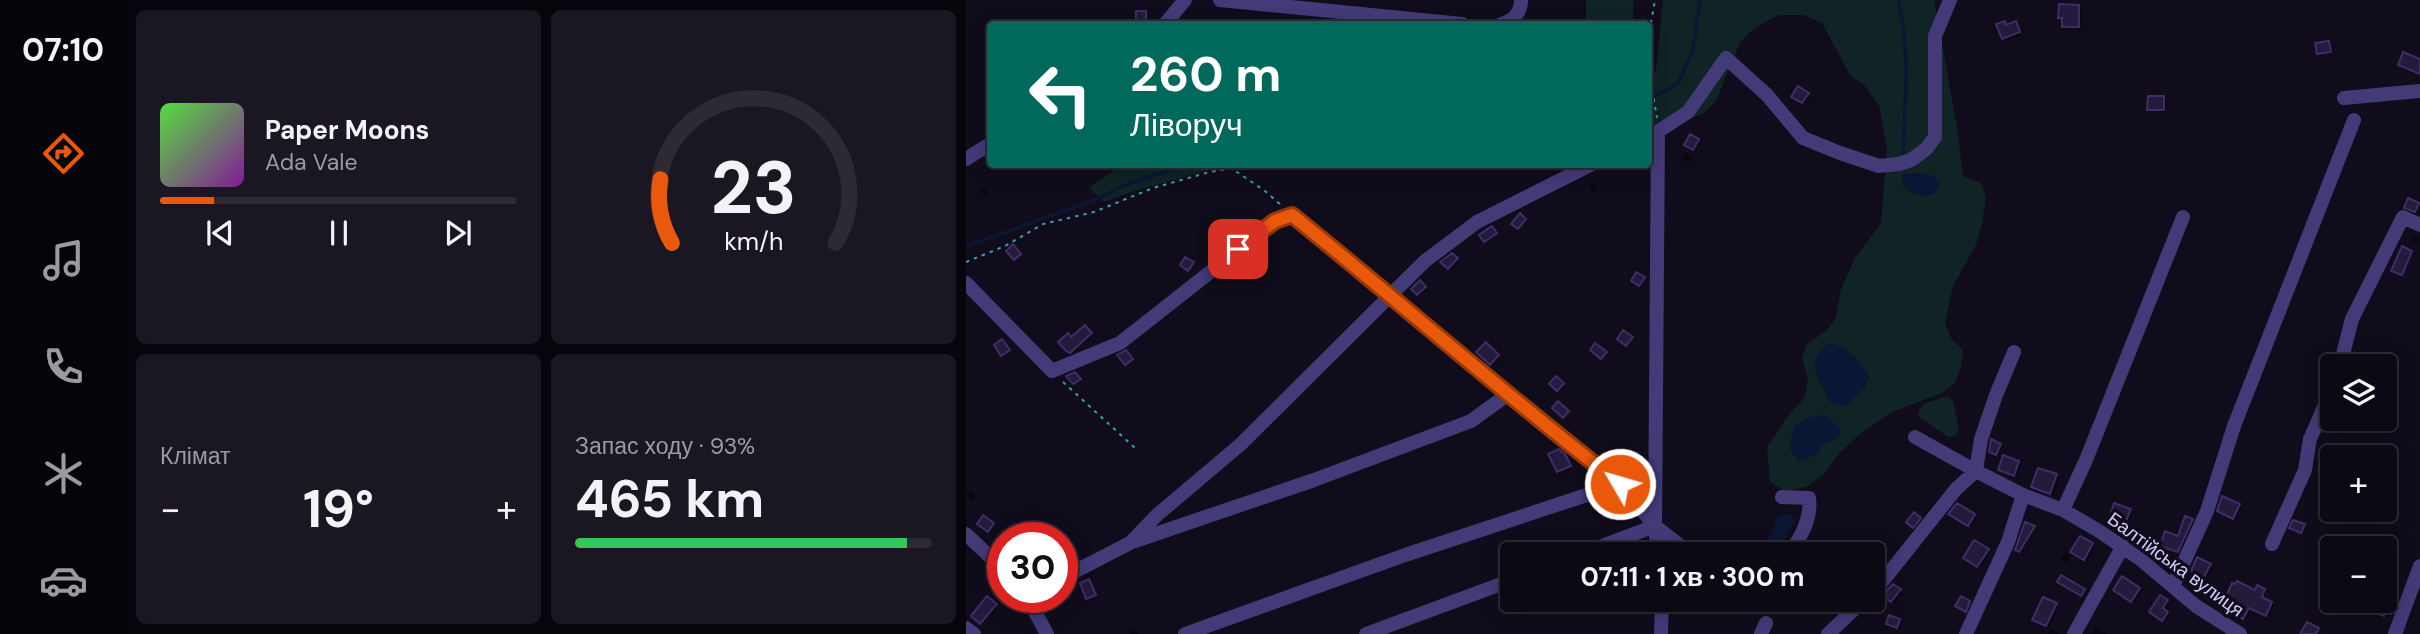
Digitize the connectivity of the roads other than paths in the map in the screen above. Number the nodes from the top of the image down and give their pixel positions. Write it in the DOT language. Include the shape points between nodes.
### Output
graph roads {
  1 [pos="1185,0"];
  2 [pos="1220,0"];
  3 [pos="1521,0"];
  4 [pos="1950,0"];
  5 [pos="1168,21"];
  6 [pos="1432,21"];
  7 [pos="1510,21"];
  8 [pos="2420,91"];
  9 [pos="2344,98"];
  10 [pos="2354,120"];
  11 [pos="1653,135"];
  12 [pos="987,146"];
  13 [pos="966,159"];
  14 [pos="1584,168"];
  15 [pos="2183,217"];
  16 [pos="2420,225"];
  17 [pos="966,283"];
  18 [pos="1391,295"];
  19 [pos="2014,352"];
  20 [pos="2343,354"];
  21 [pos="1507,395"];
  22 [pos="2320,416"];
  23 [pos="1915,437"];
  24 [pos="1976,471"];
  25 [pos="1620,484"];
  26 [pos="2023,495"];
  27 [pos="1782,497"];
  28 [pos="2063,510"];
  29 [pos="1656,526"];
  30 [pos="966,534"];
  31 [pos="1613,542"];
  32 [pos="1657,542"];
  33 [pos="1676,542"];
  34 [pos="1797,542"];
  35 [pos="1130,543"];
  36 [pos="2272,544"];
  37 [pos="2123,546"];
  38 [pos="987,554"];
  39 [pos="2420,566"];
  40 [pos="1078,570"];
  41 [pos="1885,575"];
  42 [pos="1500,584"];
  43 [pos="2173,586"];
  44 [pos="1662,612"];
  45 [pos="1851,612"];
  46 [pos="1038,613"];
  47 [pos="966,628"];
  48 [pos="2233,632"];
  49 [pos="974,634"];
  50 [pos="1047,634"];
  51 [pos="1185,634"];
  52 [pos="1366,634"];
  53 [pos="1661,634"];
  54 [pos="1828,634"];
  55 [pos="1966,634"];
  56 [pos="2074,634"];
  57 [pos="2395,634"];
  1 -- 5 [label="street"];
  2 -- 6 [label="street"];
  3 -- 7 [label="street"];
  4 -- 11 [label="street" via="1935,36 1935,137 1912,160 1879,166 1803,138 1767,95 1726,58 1688,112"];
  8 -- 9 [label="street"];
  10 -- 43 [label="street" via="2234,426 2207,511"];
  11 -- 29 [label="street"];
  12 -- 13 [label="street"];
  14 -- 18 [label="street" via="1477,222 1425,261"];
  15 -- 28 [label="street"];
  16 -- 20 [label="street" via="2403,217 2352,320"];
  17 -- 18 [label="street" via="1052,371 1120,343 1275,221 1292,215"];
  18 -- 21 [label="street"];
  18 -- 35 [label="street" via="1241,444"];
  19 -- 24 [label="street" via="1981,439"];
  21 -- 25 [label="street"];
  21 -- 35 [label="street" via="1471,421"];
  22 -- 36 [label="street" via="2310,439 2305,470"];
  23 -- 24 [label="street, Балтійська вулиця"];
  24 -- 26 [label="street, Балтійська вулиця"];
  24 -- 41 [label="street"];
  25 -- 29 [label="street"];
  25 -- 51 [label="street"];
  26 -- 28 [label="street, Балтійська вулиця"];
  26 -- 55 [label="street" via="2008,542"];
  27 -- 34 [label="street" via="1809,498 1811,509"];
  28 -- 37 [label="street, Балтійська вулиця"];
  29 -- 31 [label="street"];
  29 -- 32 [label="street"];
  29 -- 33 [label="street"];
  30 -- 38 [label="street"];
  35 -- 40 [label="street"];
  37 -- 43 [label="street, Балтійська вулиця"];
  37 -- 56 [label="street"];
  39 -- 57 [label="street"];
  42 -- 52 [label="street"];
  43 -- 48 [label="street, Балтійська вулиця"];
  44 -- 53 [label="street"];
  45 -- 54 [label="street"];
  46 -- 50 [label="street"];
  47 -- 49 [label="street"];
}
